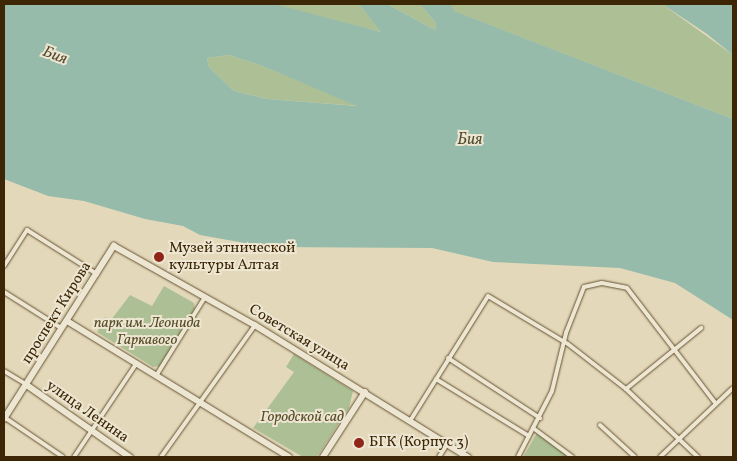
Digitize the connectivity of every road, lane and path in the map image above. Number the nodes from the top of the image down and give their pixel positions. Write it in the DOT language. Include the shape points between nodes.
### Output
graph roads {
  1 [pos="114,246"];
  2 [pos="4,266"];
  3 [pos="98,274"];
  4 [pos="4,292"];
  5 [pos="205,297"];
  6 [pos="69,322"];
  7 [pos="255,325"];
  8 [pos="61,328"];
  9 [pos="700,328"];
  10 [pos="564,342"];
  11 [pos="674,347"];
  12 [pos="448,358"];
  13 [pos="136,364"];
  14 [pos="4,371"];
  15 [pos="155,377"];
  16 [pos="436,379"];
  17 [pos="27,385"];
  18 [pos="733,388"];
  19 [pos="626,389"];
  20 [pos="365,392"];
  21 [pos="198,404"];
  22 [pos="716,404"];
  23 [pos="4,418"];
  24 [pos="540,418"];
  25 [pos="410,421"];
  26 [pos="600,426"];
  27 [pos="534,428"];
  28 [pos="94,431"];
  29 [pos="529,436"];
  30 [pos="678,440"];
  31 [pos="447,444"];
  32 [pos="63,457"];
  33 [pos="74,457"];
  34 [pos="130,457"];
  35 [pos="161,457"];
  36 [pos="289,457"];
  37 [pos="323,457"];
  38 [pos="439,457"];
  39 [pos="468,457"];
  40 [pos="518,457"];
  41 [pos="572,457"];
  42 [pos="635,457"];
  43 [pos="660,457"];
  44 [pos="698,457"];
  1 -- 3 [label="street, проспект Кирова"];
  1 -- 5 [label="street, Советская улица"];
  2 -- 3 [label="street" via="27,230"];
  3 -- 6 [label="street, проспект Кирова"];
  4 -- 8 [label="street"];
  5 -- 7 [label="street, Советская улица"];
  5 -- 15 [label="street"];
  6 -- 8 [label="street, проспект Кирова"];
  6 -- 13 [label="street"];
  7 -- 20 [label="street, Советская улица"];
  7 -- 21 [label="street"];
  8 -- 17 [label="street, проспект Кирова"];
  9 -- 11 [label="street"];
  10 -- 11 [label="street" via="582,289 602,283 627,288"];
  10 -- 12 [label="street" via="487,296"];
  10 -- 19 [label="street"];
  10 -- 24 [label="street" via="552,390"];
  11 -- 19 [label="street"];
  11 -- 22 [label="street"];
  12 -- 16 [label="street"];
  12 -- 24 [label="street"];
  13 -- 15 [label="street"];
  13 -- 28 [label="street"];
  14 -- 17 [label="street, улица Ленина"];
  15 -- 21 [label="street"];
  16 -- 25 [label="street"];
  16 -- 29 [label="street"];
  17 -- 23 [label="street, проспект Кирова"];
  17 -- 28 [label="street, улица Ленина"];
  18 -- 22 [label="street"];
  19 -- 30 [label="street"];
  20 -- 25 [label="street, Советская улица"];
  20 -- 37 [label="street"];
  21 -- 35 [label="street"];
  21 -- 36 [label="street"];
  22 -- 30 [label="street"];
  23 -- 32 [label="street"];
  24 -- 27 [label="street"];
  25 -- 31 [label="street, Советская улица"];
  26 -- 42 [label="street"];
  27 -- 29 [label="street"];
  27 -- 41 [label="street"];
  28 -- 33 [label="street"];
  28 -- 34 [label="street, улица Ленина"];
  29 -- 40 [label="street"];
  30 -- 43 [label="street"];
  30 -- 44 [label="street"];
  31 -- 38 [label="street"];
  31 -- 39 [label="street, Советская улица"];
}
